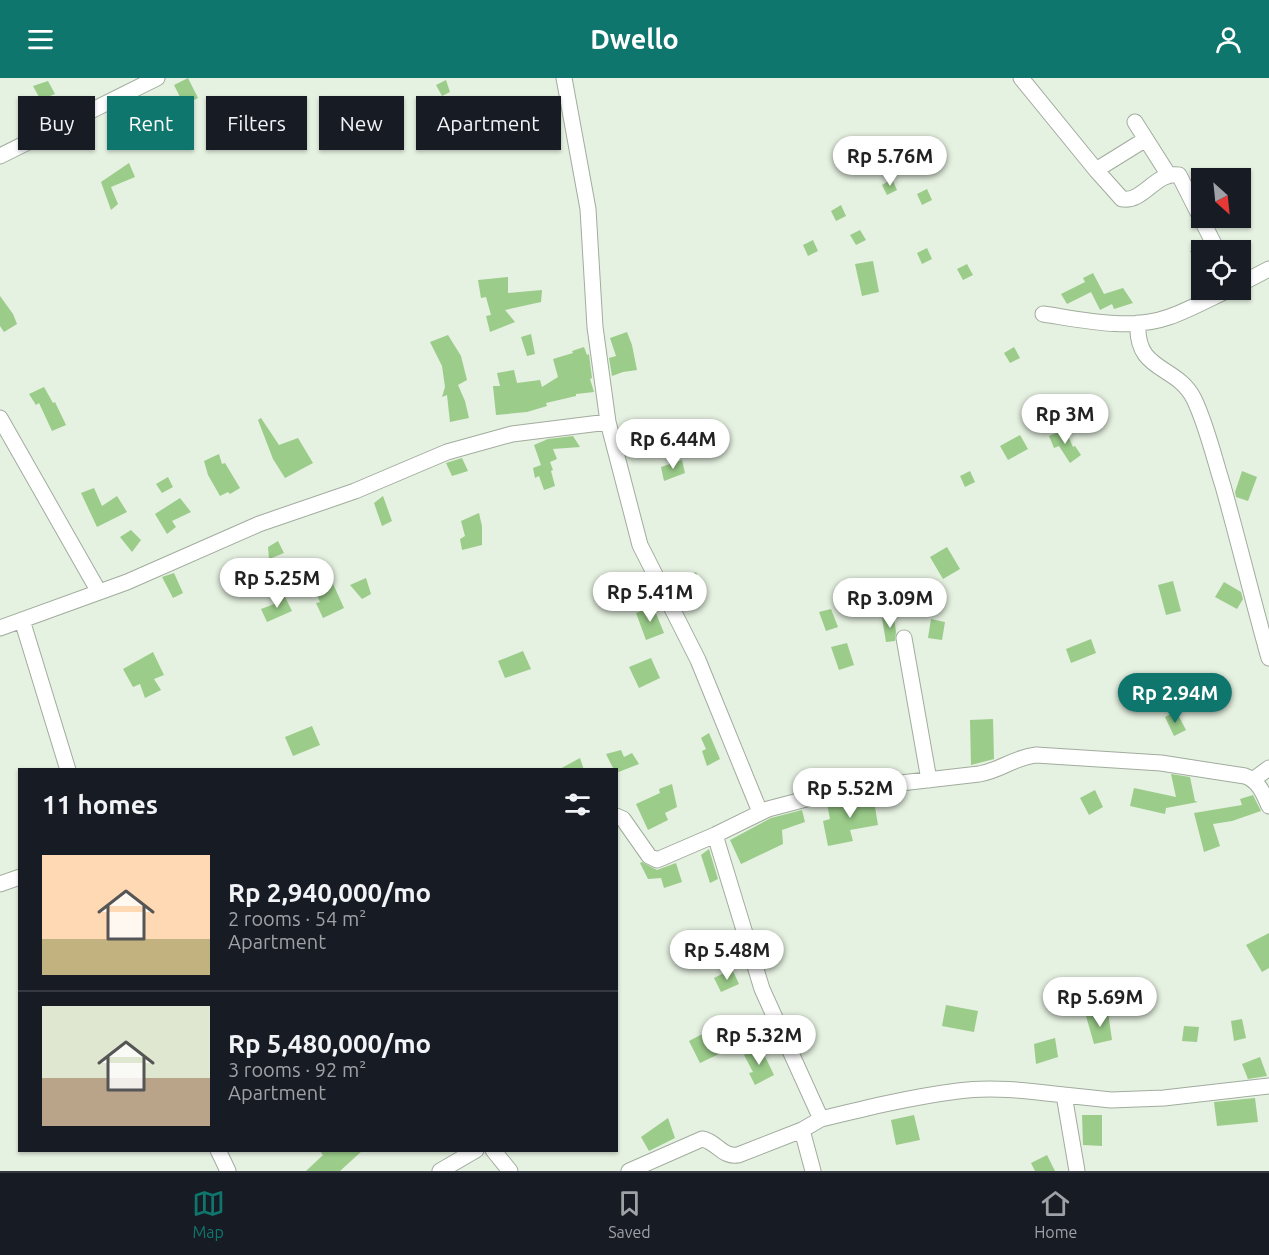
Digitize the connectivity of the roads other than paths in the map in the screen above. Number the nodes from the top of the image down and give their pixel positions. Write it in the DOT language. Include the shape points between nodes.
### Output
graph roads {
  1 [pos="157,78"];
  2 [pos="564,78"];
  3 [pos="1021,78"];
  4 [pos="1135,122"];
  5 [pos="1146,139"];
  6 [pos="0,156"];
  7 [pos="1096,170"];
  8 [pos="1168,174"];
  9 [pos="1212,240"];
  10 [pos="1269,269"];
  11 [pos="1251,278"];
  12 [pos="1205,300"];
  13 [pos="1043,314"];
  14 [pos="1138,323"];
  15 [pos="0,418"];
  16 [pos="608,422"];
  17 [pos="99,592"];
  18 [pos="22,620"];
  19 [pos="0,628"];
  20 [pos="903,638"];
  21 [pos="1269,658"];
  22 [pos="67,768"];
  23 [pos="1269,768"];
  24 [pos="1254,779"];
  25 [pos="929,780"];
  26 [pos="1269,806"];
  27 [pos="760,812"];
  28 [pos="618,817"];
  29 [pos="715,835"];
  30 [pos="18,878"];
  31 [pos="0,884"];
  32 [pos="1269,1086"];
  33 [pos="1064,1095"];
  34 [pos="821,1119"];
  35 [pos="802,1130"];
  36 [pos="219,1152"];
  37 [pos="473,1152"];
  38 [pos="495,1152"];
  39 [pos="228,1171"];
  40 [pos="440,1171"];
  41 [pos="510,1171"];
  42 [pos="629,1171"];
  43 [pos="813,1171"];
  44 [pos="1077,1171"];
  1 -- 6 [label="street"];
  2 -- 16 [label="street" via="588,209 595,327"];
  3 -- 7 [label="street"];
  4 -- 5 [label="street"];
  5 -- 7 [label="street"];
  5 -- 8 [label="street"];
  7 -- 8 [label="street" via="1125,200"];
  8 -- 9 [label="street" via="1179,175"];
  10 -- 11 [label="street"];
  12 -- 14 [label="street" via="1162,319"];
  13 -- 14 [label="street" via="1094,322"];
  14 -- 21 [label="street" via="1137,336 1143,353 1184,386 1195,402 1235,528"];
  15 -- 17 [label="street"];
  16 -- 17 [label="street" via="512,434 447,452 355,491 259,524"];
  16 -- 27 [label="street" via="640,545 698,660"];
  17 -- 18 [label="street"];
  18 -- 19 [label="street"];
  18 -- 22 [label="street"];
  20 -- 25 [label="street"];
  23 -- 24 [label="street"];
  24 -- 25 [label="street" via="1161,763 1053,755 1018,758 990,772"];
  24 -- 26 [label="street"];
  25 -- 27 [label="street" via="829,793"];
  27 -- 29 [label="street"];
  28 -- 29 [label="street" via="652,859 657,860"];
  29 -- 34 [label="street" via="762,989"];
  30 -- 31 [label="street"];
  32 -- 33 [label="street" via="1164,1098 1111,1100"];
  33 -- 34 [label="street" via="959,1090"];
  33 -- 44 [label="street"];
  34 -- 35 [label="street"];
  35 -- 42 [label="street" via="733,1156 702,1139"];
  35 -- 43 [label="street"];
  36 -- 39 [label="street"];
  37 -- 40 [label="street"];
  38 -- 41 [label="street"];
}
